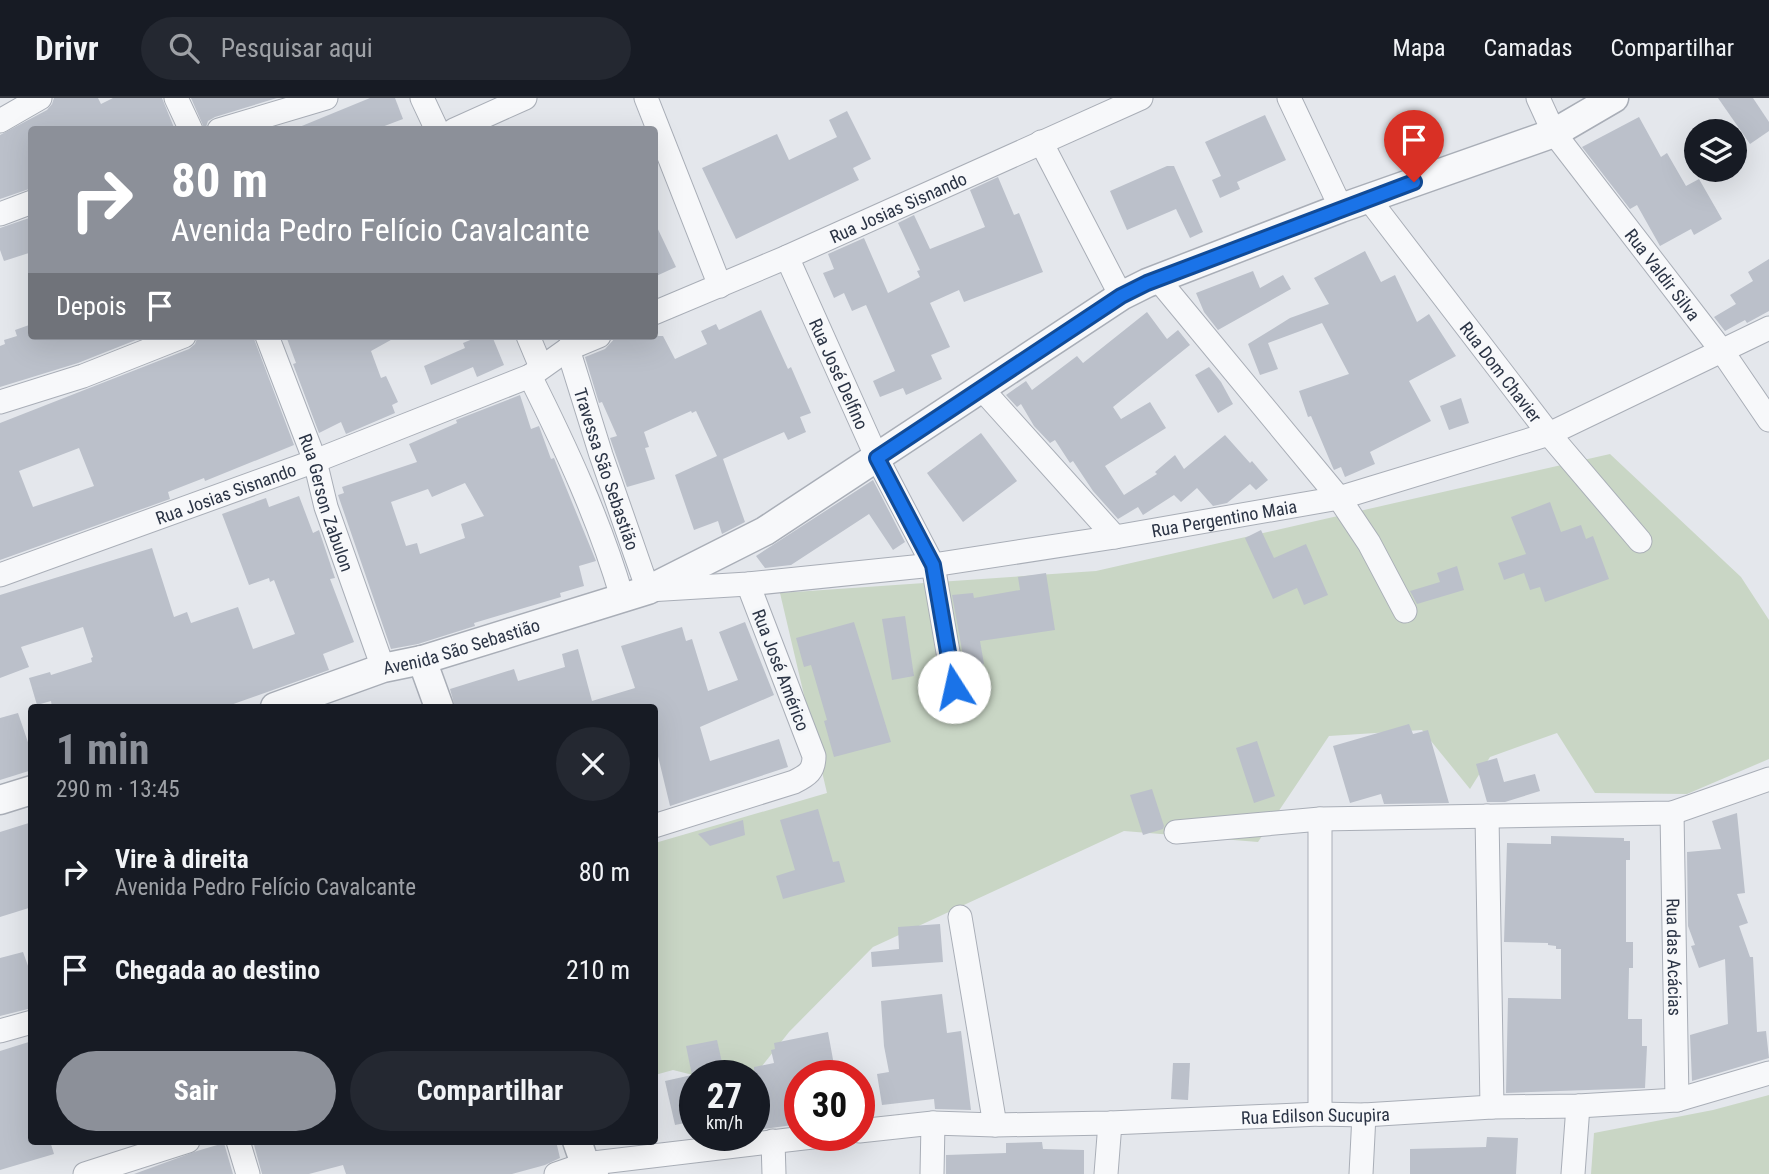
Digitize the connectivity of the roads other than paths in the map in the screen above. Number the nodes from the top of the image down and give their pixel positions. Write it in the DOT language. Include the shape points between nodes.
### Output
graph roads {
  1 [pos="40,98"];
  2 [pos="176,98"];
  3 [pos="326,98"];
  4 [pos="422,98"];
  5 [pos="525,98"];
  6 [pos="646,98"];
  7 [pos="1141,98"];
  8 [pos="1289,98"];
  9 [pos="1538,98"];
  10 [pos="1614,98"];
  11 [pos="0,121"];
  12 [pos="189,126"];
  13 [pos="232,126"];
  14 [pos="435,126"];
  15 [pos="463,126"];
  16 [pos="657,126"];
  17 [pos="658,128"];
  18 [pos="1553,133"];
  19 [pos="1041,142"];
  20 [pos="1368,198"];
  21 [pos="28,204"];
  22 [pos="1341,208"];
  23 [pos="0,215"];
  24 [pos="787,257"];
  25 [pos="1157,278"];
  26 [pos="720,286"];
  27 [pos="1121,296"];
  28 [pos="658,311"];
  29 [pos="1769,328"];
  30 [pos="174,340"];
  31 [pos="269,340"];
  32 [pos="529,340"];
  33 [pos="590,340"];
  34 [pos="568,349"];
  35 [pos="1722,351"];
  36 [pos="536,371"];
  37 [pos="981,388"];
  38 [pos="0,402"];
  39 [pos="1769,420"];
  40 [pos="1549,434"];
  41 [pos="877,458"];
  42 [pos="316,461"];
  43 [pos="1339,498"];
  44 [pos="1115,537"];
  45 [pos="1640,541"];
  46 [pos="933,565"];
  47 [pos="0,575"];
  48 [pos="748,584"];
  49 [pos="635,593"];
  50 [pos="1405,611"];
  51 [pos="422,660"];
  52 [pos="383,668"];
  53 [pos="954,687"];
  54 [pos="283,704"];
  55 [pos="438,704"];
  56 [pos="1769,779"];
  57 [pos="28,791"];
  58 [pos="0,800"];
  59 [pos="1672,813"];
  60 [pos="1487,816"];
  61 [pos="1320,819"];
  62 [pos="658,825"];
  63 [pos="1177,832"];
  64 [pos="960,917"];
  65 [pos="28,1022"];
  66 [pos="0,1031"];
  67 [pos="1769,1073"];
  68 [pos="1677,1100"];
  69 [pos="1578,1106"];
  70 [pos="1492,1107"];
  71 [pos="1320,1114"];
  72 [pos="1364,1115"];
  73 [pos="933,1123"];
  74 [pos="1110,1123"];
  75 [pos="995,1125"];
  76 [pos="875,1130"];
  77 [pos="784,1140"];
  78 [pos="773,1141"];
  79 [pos="176,1145"];
  80 [pos="239,1145"];
  81 [pos="586,1160"];
  82 [pos="85,1174"];
  83 [pos="248,1174"];
  84 [pos="556,1174"];
  85 [pos="774,1174"];
  86 [pos="932,1174"];
  87 [pos="1106,1174"];
  88 [pos="1361,1174"];
  89 [pos="1573,1174"];
  1 -- 11 [label="street"];
  2 -- 12 [label="street"];
  3 -- 13 [label="street"];
  4 -- 14 [label="street"];
  5 -- 15 [label="street"];
  6 -- 16 [label="street"];
  7 -- 19 [label="street, Rua Josias Sisnando"];
  8 -- 22 [label="street"];
  9 -- 18 [label="street, Rua Valdir Silva"];
  10 -- 18 [label="street, Avenida São Sebastião"];
  17 -- 26 [label="street"];
  18 -- 20 [label="street, Avenida São Sebastião"];
  18 -- 35 [label="street, Rua Valdir Silva"];
  19 -- 24 [label="street, Rua Josias Sisnando"];
  19 -- 27 [label="street"];
  20 -- 22 [label="street, Avenida São Sebastião"];
  20 -- 40 [label="street, Rua Dom Chavier"];
  21 -- 23 [label="street"];
  22 -- 25 [label="street, Avenida São Sebastião"];
  24 -- 26 [label="street, Rua Josias Sisnando"];
  24 -- 41 [label="street, Rua José Delfino"];
  25 -- 27 [label="street, Avenida São Sebastião"];
  25 -- 43 [label="street"];
  26 -- 28 [label="street, Rua Josias Sisnando"];
  27 -- 37 [label="street, Avenida São Sebastião"];
  29 -- 35 [label="street, Rua Pergentino Maia"];
  30 -- 38 [label="street"];
  31 -- 42 [label="street, Rua Gerson Zabulon"];
  32 -- 36 [label="street, Travessa São Sebastião"];
  33 -- 34 [label="street, Rua Josias Sisnando"];
  34 -- 36 [label="street, Rua Josias Sisnando"];
  34 -- 49 [label="street, Travessa São Sebastião" via="601,455"];
  35 -- 39 [label="street, Rua Valdir Silva"];
  35 -- 40 [label="street, Rua Pergentino Maia"];
  36 -- 42 [label="street, Rua Josias Sisnando"];
  36 -- 49 [label="street, Travessa São Sebastião" via="606,546"];
  37 -- 41 [label="street, Avenida São Sebastião"];
  37 -- 44 [label="street"];
  40 -- 43 [label="street, Rua Pergentino Maia"];
  40 -- 45 [label="street, Rua Dom Chavier"];
  41 -- 46 [label="street, Rua José Delfino"];
  41 -- 49 [label="street, Avenida São Sebastião" via="765,531"];
  42 -- 47 [label="street, Rua Josias Sisnando"];
  42 -- 52 [label="street, Rua Gerson Zabulon" via="326,507"];
  43 -- 44 [label="street, Rua Pergentino Maia"];
  43 -- 50 [label="street"];
  44 -- 46 [label="street, Rua Pergentino Maia"];
  46 -- 48 [label="street, Rua Pergentino Maia"];
  46 -- 53 [label="street, Rua José Delfino"];
  48 -- 49 [label="street, Rua Pergentino Maia"];
  48 -- 62 [label="street, Rua José Américo" via="814,756 814,768 794,782"];
  49 -- 51 [label="street, Avenida São Sebastião"];
  51 -- 52 [label="street, Avenida São Sebastião"];
  51 -- 55 [label="street"];
  52 -- 54 [label="street, Avenida São Sebastião"];
  56 -- 59 [label="street"];
  57 -- 58 [label="street"];
  59 -- 60 [label="street"];
  59 -- 68 [label="street, Rua das Acácias"];
  60 -- 61 [label="street"];
  60 -- 70 [label="street"];
  61 -- 63 [label="street"];
  61 -- 71 [label="street"];
  64 -- 75 [label="street"];
  65 -- 66 [label="street"];
  67 -- 68 [label="street, Rua Edilson Sucupira"];
  68 -- 69 [label="street, Rua Edilson Sucupira"];
  69 -- 70 [label="street, Rua Edilson Sucupira"];
  69 -- 89 [label="street"];
  70 -- 72 [label="street, Rua Edilson Sucupira"];
  71 -- 72 [label="street, Rua Edilson Sucupira"];
  71 -- 74 [label="street, Rua Edilson Sucupira"];
  72 -- 88 [label="street"];
  73 -- 75 [label="street, Rua Edilson Sucupira"];
  73 -- 76 [label="street, Rua Edilson Sucupira"];
  73 -- 86 [label="street"];
  74 -- 75 [label="street, Rua Edilson Sucupira"];
  74 -- 87 [label="street"];
  77 -- 78 [label="street"];
  78 -- 81 [label="street"];
  78 -- 85 [label="street"];
  79 -- 82 [label="street"];
  80 -- 83 [label="street"];
  81 -- 84 [label="street"];
}
